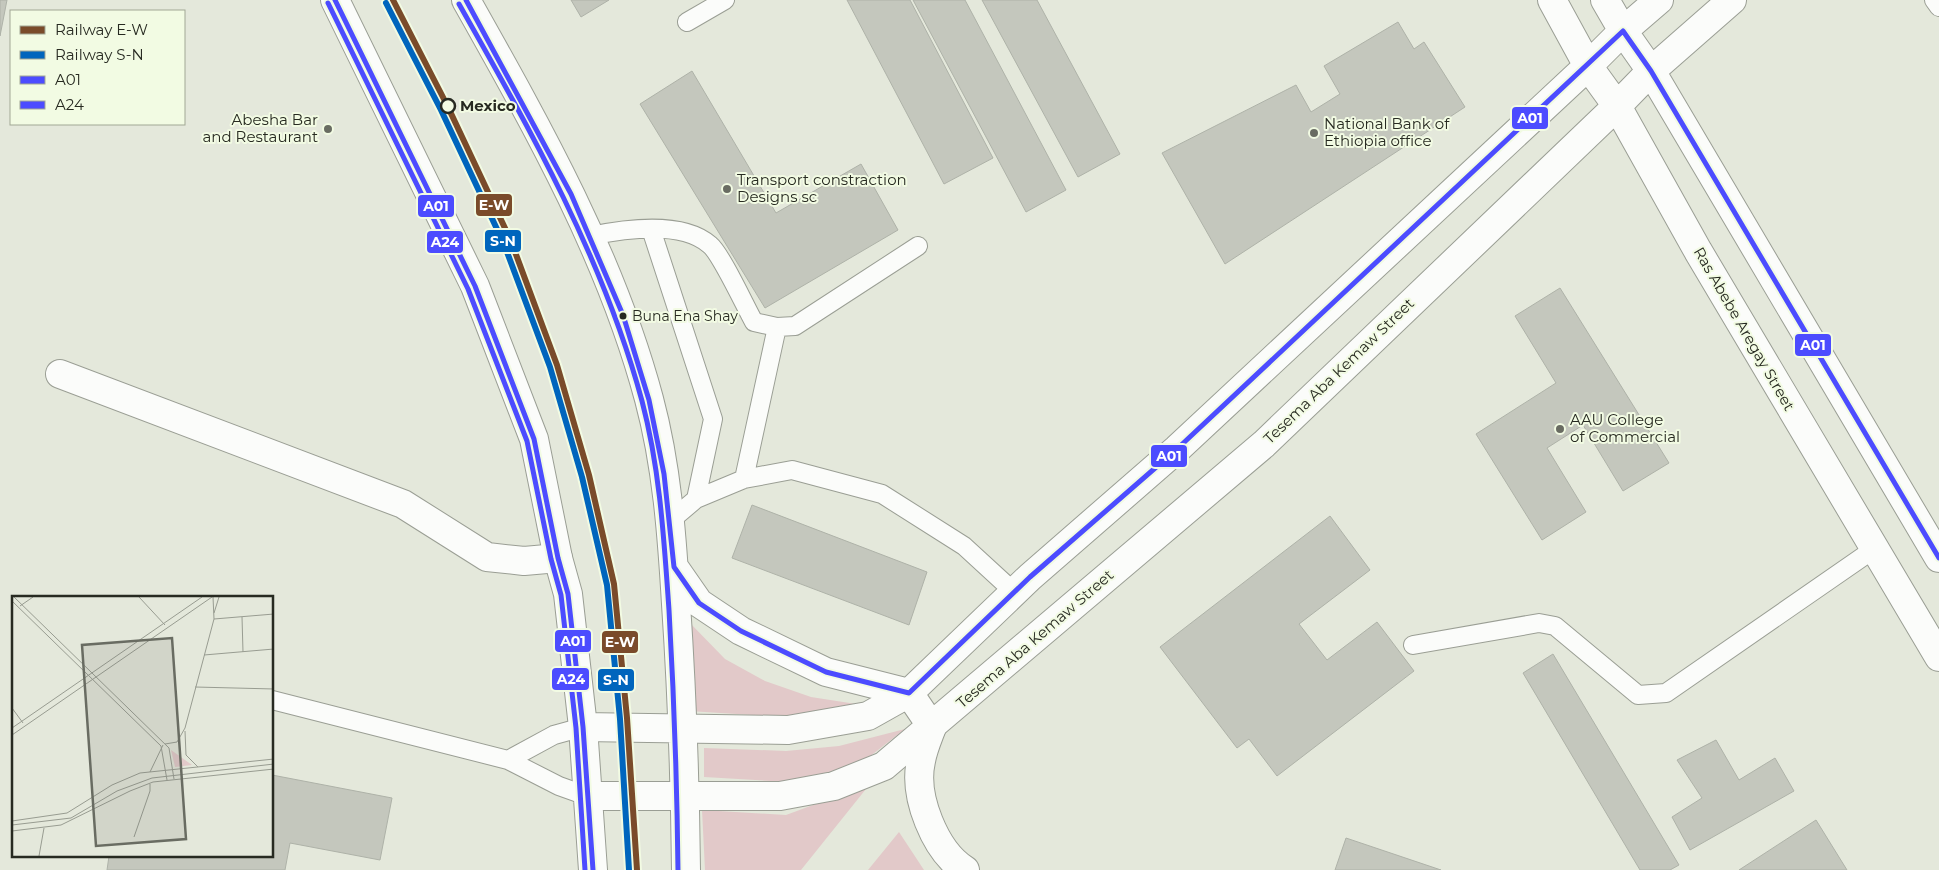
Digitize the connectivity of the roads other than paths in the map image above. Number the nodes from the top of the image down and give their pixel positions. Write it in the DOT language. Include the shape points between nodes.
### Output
graph roads {
  1 [pos="335,0"];
  2 [pos="466,0"];
  3 [pos="724,0"];
  4 [pos="1552,0"];
  5 [pos="1605,0"];
  6 [pos="1659,0"];
  7 [pos="1732,0"];
  8 [pos="1934,0"];
  9 [pos="1939,7"];
  10 [pos="687,22"];
  11 [pos="1623,31"];
  12 [pos="1588,66"];
  13 [pos="1651,70"];
  14 [pos="1617,106"];
  15 [pos="651,229"];
  16 [pos="590,236"];
  17 [pos="918,246"];
  18 [pos="777,327"];
  19 [pos="60,374"];
  20 [pos="744,479"];
  21 [pos="696,499"];
  22 [pos="670,522"];
  23 [pos="1874,549"];
  24 [pos="558,558"];
  25 [pos="1939,558"];
  26 [pos="674,567"];
  27 [pos="1014,592"];
  28 [pos="1414,645"];
  29 [pos="1939,657"];
  30 [pos="908,693"];
  31 [pos="274,701"];
  32 [pos="583,727"];
  33 [pos="684,727"];
  34 [pos="932,728"];
  35 [pos="508,760"];
  36 [pos="587,796"];
  37 [pos="685,797"];
  38 [pos="593,870"];
  39 [pos="686,870"];
  40 [pos="965,870"];
  1 -- 24 [label="main road" via="475,286 505,359 534,439"];
  2 -- 16 [label="main road" via="571,194"];
  3 -- 10 [label="lane"];
  4 -- 12 [label="main road, Ras Abebe Aregay Street"];
  5 -- 11 [label="main road"];
  6 -- 11 [label="main road"];
  7 -- 13 [label="main road, Tesema Aba Kemaw Street"];
  8 -- 9 [label="lane"];
  11 -- 12 [label="main road"];
  11 -- 13 [label="main road"];
  12 -- 14 [label="main road, Ras Abebe Aregay Street"];
  12 -- 27 [label="main road" via="1177,449"];
  13 -- 14 [label="main road, Tesema Aba Kemaw Street"];
  13 -- 25 [label="main road"];
  14 -- 23 [label="main road, Ras Abebe Aregay Street" via="1698,251"];
  14 -- 34 [label="main road, Tesema Aba Kemaw Street" via="1264,444"];
  15 -- 16 [label="lane"];
  15 -- 18 [label="lane" via="692,233 711,246 754,322"];
  15 -- 21 [label="lane" via="714,419"];
  16 -- 22 [label="main road" via="623,315 650,400"];
  17 -- 18 [label="lane" via="795,326"];
  18 -- 20 [label="lane"];
  19 -- 24 [label="main road" via="403,504 487,557 524,561"];
  20 -- 21 [label="lane"];
  20 -- 27 [label="lane" via="792,470 882,494 964,546"];
  21 -- 22 [label="lane"];
  22 -- 26 [label="main road"];
  23 -- 28 [label="lane" via="1666,693 1638,695 1555,626 1540,623"];
  23 -- 29 [label="main road, Ras Abebe Aregay Street"];
  24 -- 32 [label="main road" via="568,594"];
  26 -- 30 [label="main road" via="700,603 741,632 826,672"];
  26 -- 33 [label="main road"];
  27 -- 30 [label="main road"];
  30 -- 33 [label="main road" via="868,716 837,723 788,730"];
  30 -- 34 [label="main road"];
  31 -- 35 [label="lane"];
  32 -- 33 [label="main road"];
  32 -- 35 [label="lane" via="554,735"];
  32 -- 36 [label="main road"];
  33 -- 37 [label="main road"];
  34 -- 37 [label="main road, Tesema Aba Kemaw Street" via="884,766 834,786 780,796"];
  34 -- 40 [label="main road" via="920,762 921,792 927,817 941,847"];
  35 -- 36 [label="lane" via="559,786"];
  36 -- 37 [label="main road, Tesema Aba Kemaw Street"];
  36 -- 38 [label="main road"];
  37 -- 39 [label="main road"];
}
